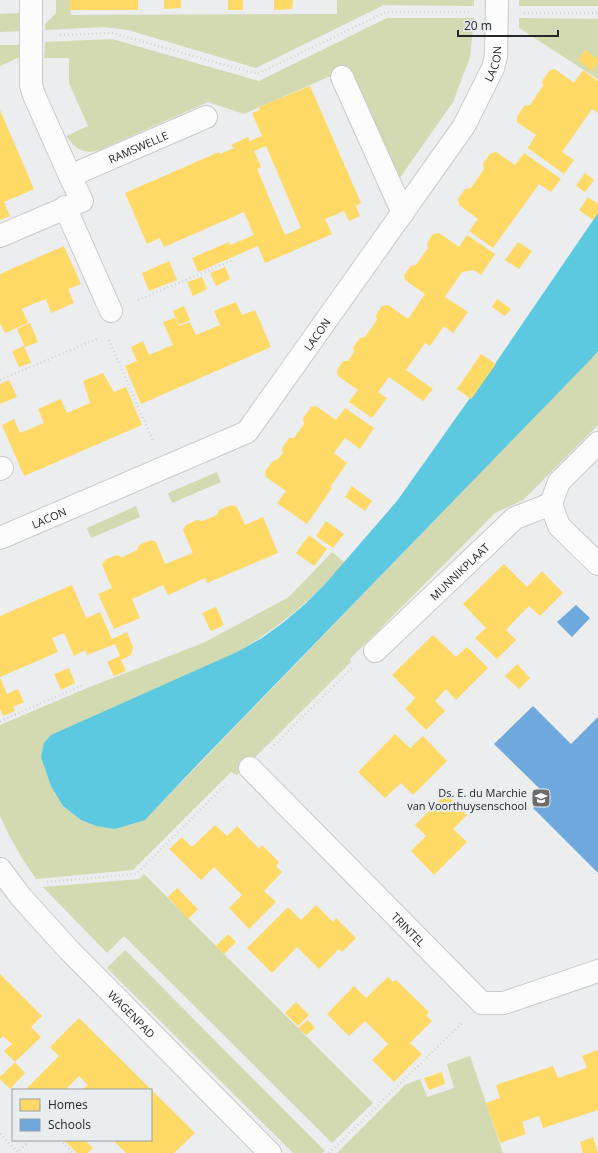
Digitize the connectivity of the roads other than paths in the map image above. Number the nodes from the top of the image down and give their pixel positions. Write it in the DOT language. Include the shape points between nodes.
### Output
graph roads {
  1 [pos="31,0"];
  2 [pos="497,6"];
  3 [pos="342,77"];
  4 [pos="206,117"];
  5 [pos="70,176"];
  6 [pos="66,207"];
  7 [pos="403,213"];
  8 [pos="0,236"];
  9 [pos="111,312"];
  10 [pos="598,443"];
  11 [pos="551,504"];
  12 [pos="0,538"];
  13 [pos="598,564"];
  14 [pos="375,651"];
  15 [pos="250,768"];
  16 [pos="0,869"];
  17 [pos="598,971"];
  18 [pos="267,1152"];
  1 -- 5 [label="street" via="32,90"];
  2 -- 7 [label="street, LACON" via="496,56 489,78 464,126"];
  3 -- 7 [label="street"];
  4 -- 5 [label="street, RAMSWELLE"];
  5 -- 6 [label="street" via="82,201"];
  6 -- 8 [label="street"];
  6 -- 9 [label="street"];
  7 -- 12 [label="street, LACON" via="246,432"];
  10 -- 11 [label="street" via="559,482"];
  11 -- 13 [label="street" via="559,526"];
  11 -- 14 [label="street, MUNNIKPLAAT" via="514,518"];
  15 -- 17 [label="street, TRINTEL" via="482,1003 504,1003"];
  16 -- 18 [label="street, WAGENPAD" via="68,949"];
}
